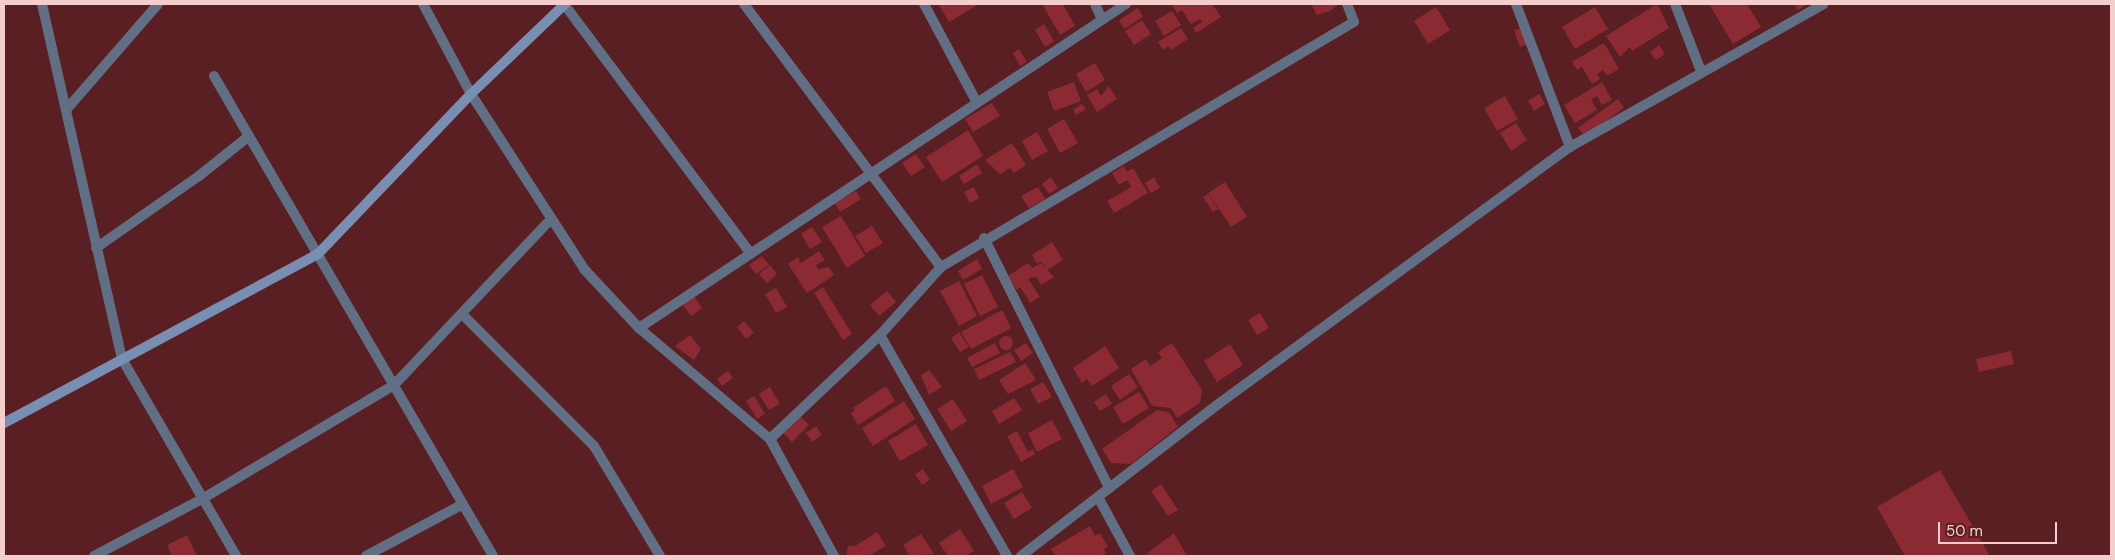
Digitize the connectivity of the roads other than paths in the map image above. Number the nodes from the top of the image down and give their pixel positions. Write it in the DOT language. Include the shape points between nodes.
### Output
graph roads {
  1 [pos="42,4"];
  2 [pos="158,4"];
  3 [pos="423,4"];
  4 [pos="564,4"];
  5 [pos="744,4"];
  6 [pos="924,4"];
  7 [pos="1095,4"];
  8 [pos="1126,4"];
  9 [pos="1347,4"];
  10 [pos="1516,4"];
  11 [pos="1675,4"];
  12 [pos="1824,4"];
  13 [pos="1102,20"];
  14 [pos="1701,71"];
  15 [pos="214,76"];
  16 [pos="471,94"];
  17 [pos="977,103"];
  18 [pos="66,110"];
  19 [pos="249,136"];
  20 [pos="1570,147"];
  21 [pos="869,175"];
  22 [pos="550,220"];
  23 [pos="984,238"];
  24 [pos="96,248"];
  25 [pos="318,254"];
  26 [pos="751,254"];
  27 [pos="941,267"];
  28 [pos="462,314"];
  29 [pos="640,328"];
  30 [pos="880,335"];
  31 [pos="122,359"];
  32 [pos="394,386"];
  33 [pos="4,423"];
  34 [pos="770,439"];
  35 [pos="1109,488"];
  36 [pos="1098,497"];
  37 [pos="202,499"];
  38 [pos="463,504"];
  39 [pos="94,556"];
  40 [pos="236,556"];
  41 [pos="366,556"];
  42 [pos="493,556"];
  43 [pos="660,556"];
  44 [pos="834,556"];
  45 [pos="1007,556"];
  46 [pos="1021,556"];
  47 [pos="1130,556"];
  1 -- 18 [label="street"];
  2 -- 18 [label="street"];
  3 -- 16 [label="street"];
  4 -- 16 [label="street"];
  4 -- 26 [label="street"];
  5 -- 21 [label="street"];
  6 -- 17 [label="street"];
  7 -- 13 [label="street"];
  8 -- 13 [label="street"];
  9 -- 23 [label="street" via="1354,22"];
  10 -- 20 [label="street"];
  11 -- 14 [label="street"];
  12 -- 14 [label="street"];
  13 -- 17 [label="street"];
  14 -- 20 [label="street"];
  15 -- 19 [label="street"];
  16 -- 22 [label="street"];
  16 -- 25 [label="street"];
  17 -- 21 [label="street"];
  18 -- 24 [label="street"];
  19 -- 24 [label="street" via="199,176"];
  19 -- 25 [label="street"];
  20 -- 35 [label="street" via="1217,405"];
  21 -- 26 [label="street"];
  21 -- 27 [label="street"];
  22 -- 28 [label="street"];
  22 -- 29 [label="street" via="584,269"];
  23 -- 27 [label="street"];
  23 -- 35 [label="street"];
  24 -- 31 [label="street"];
  25 -- 31 [label="street"];
  25 -- 32 [label="street"];
  26 -- 29 [label="street"];
  27 -- 30 [label="street"];
  28 -- 32 [label="street"];
  28 -- 43 [label="street" via="594,446"];
  29 -- 34 [label="street"];
  30 -- 34 [label="street"];
  30 -- 45 [label="street"];
  31 -- 33 [label="street"];
  31 -- 37 [label="street"];
  32 -- 37 [label="street"];
  32 -- 38 [label="street"];
  34 -- 44 [label="street"];
  35 -- 36 [label="street"];
  36 -- 46 [label="street"];
  36 -- 47 [label="street"];
  37 -- 39 [label="street"];
  37 -- 40 [label="street"];
  38 -- 41 [label="street"];
  38 -- 42 [label="street"];
}
